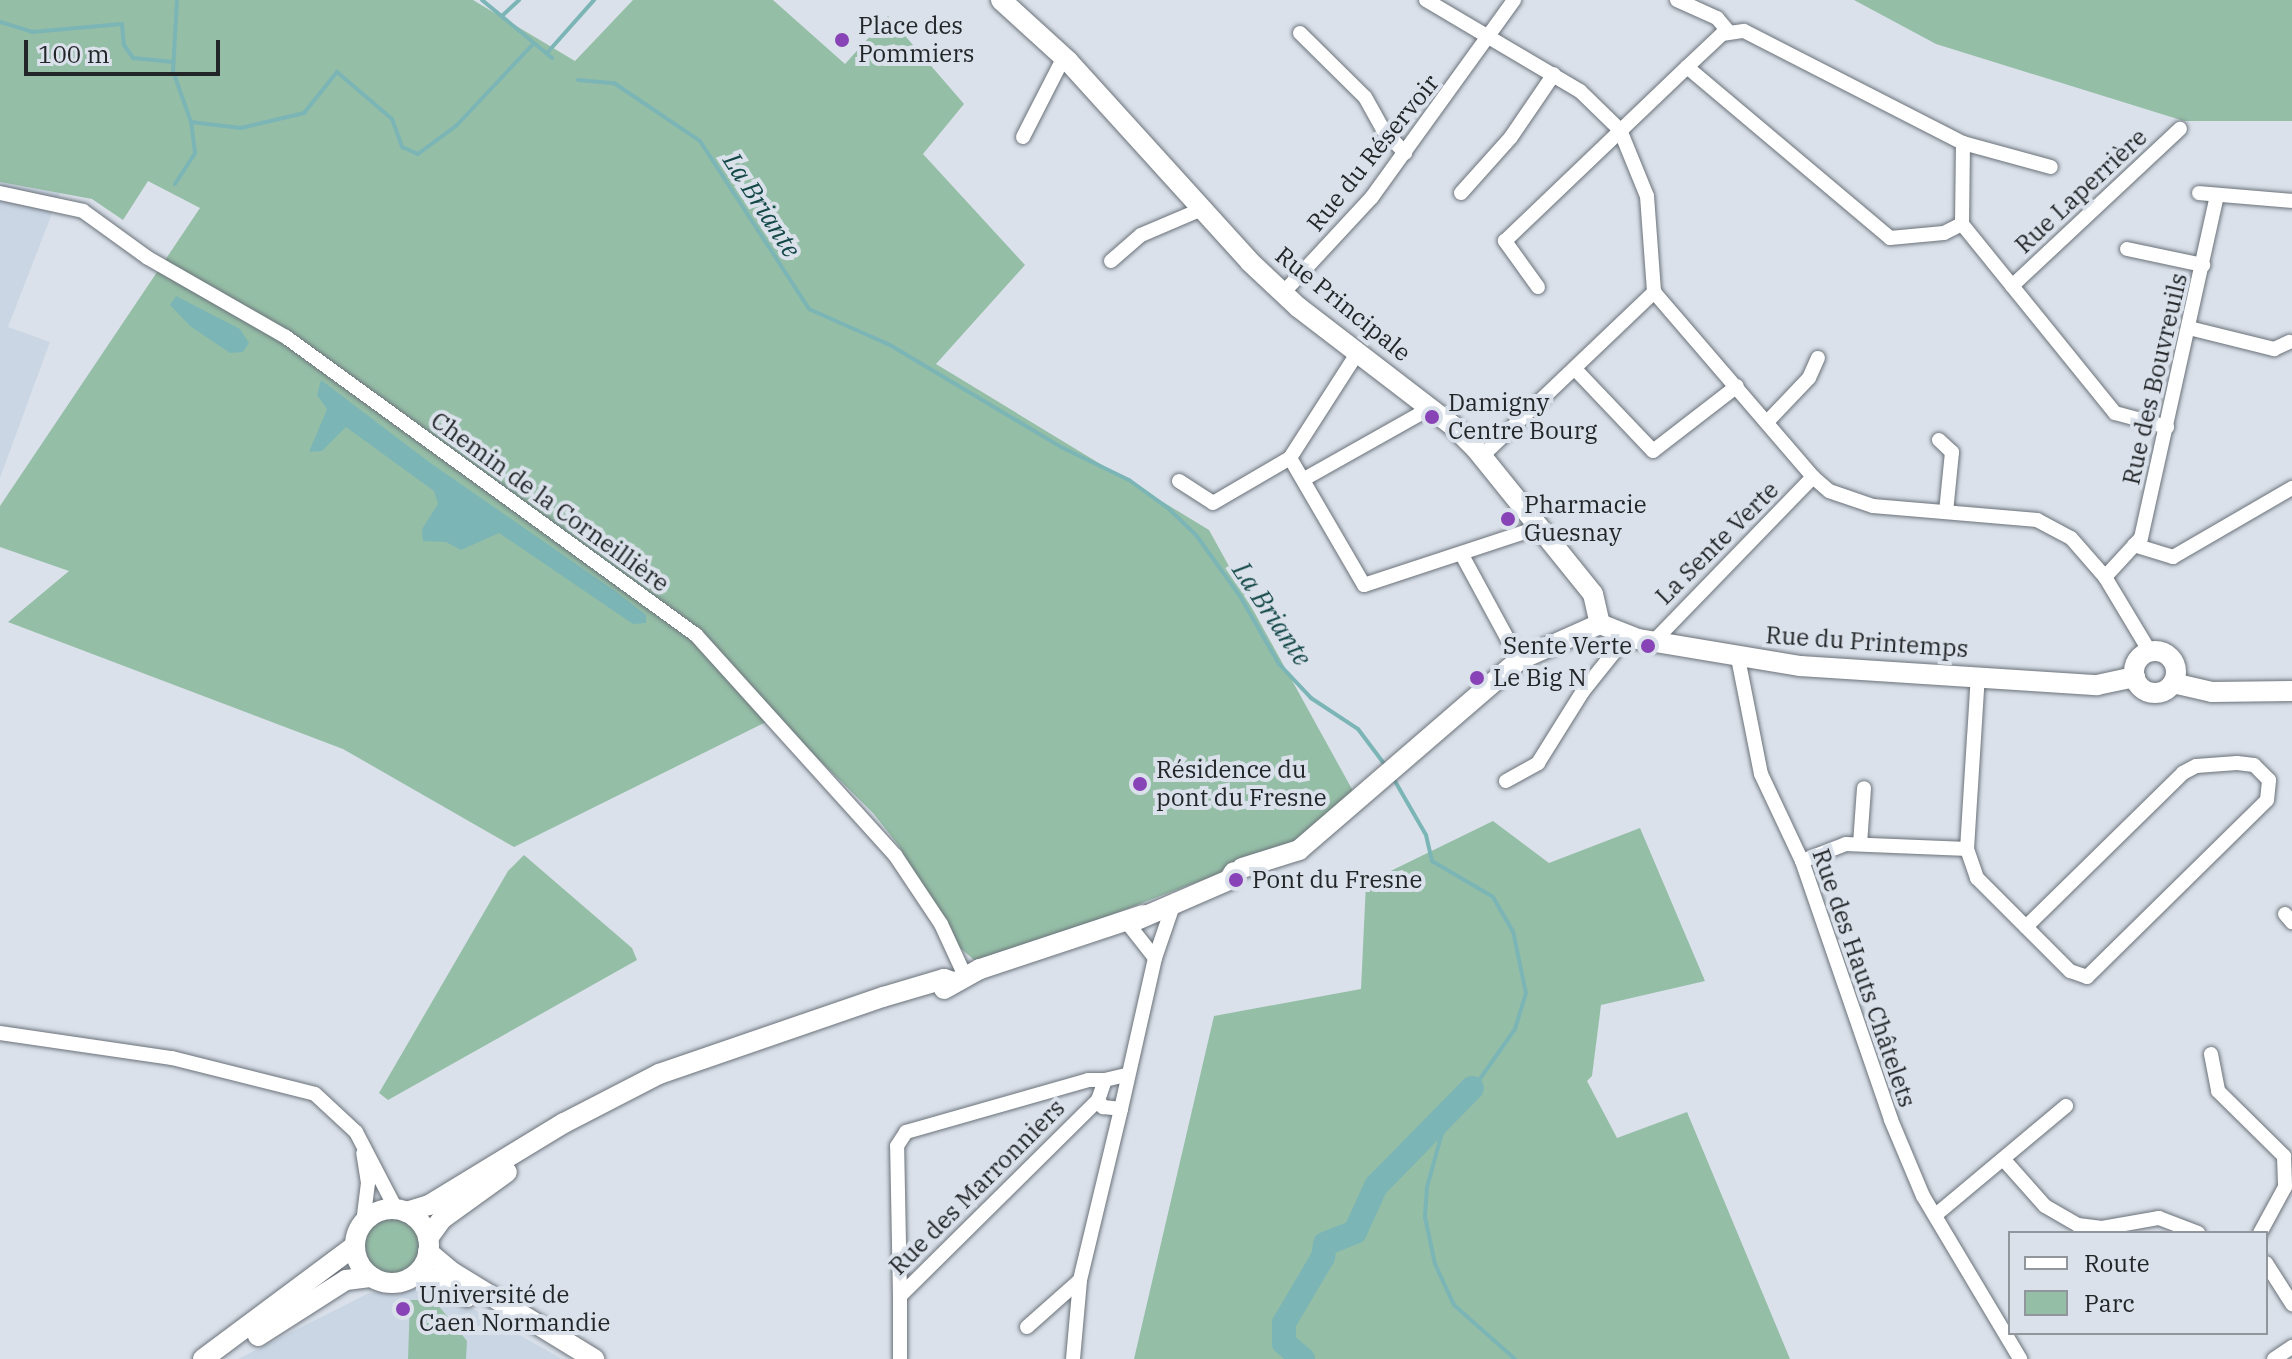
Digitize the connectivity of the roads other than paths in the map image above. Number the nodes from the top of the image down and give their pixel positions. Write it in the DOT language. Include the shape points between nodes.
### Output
graph roads {
  1 [pos="1001,0"];
  2 [pos="1426,0"];
  3 [pos="1514,0"];
  4 [pos="1677,0"];
  5 [pos="1728,31"];
  6 [pos="1300,33"];
  7 [pos="1492,36"];
  8 [pos="1064,57"];
  9 [pos="1687,67"];
  10 [pos="1554,74"];
  11 [pos="2180,129"];
  12 [pos="1620,130"];
  13 [pos="1023,137"];
  14 [pos="1963,143"];
  15 [pos="1405,153"];
  16 [pos="2051,167"];
  17 [pos="0,193"];
  18 [pos="1461,193"];
  19 [pos="2199,193"];
  20 [pos="2217,196"];
  21 [pos="2292,201"];
  22 [pos="1202,209"];
  23 [pos="1962,224"];
  24 [pos="2127,249"];
  25 [pos="1111,261"];
  26 [pos="2203,265"];
  27 [pos="2012,286"];
  28 [pos="1538,287"];
  29 [pos="1654,292"];
  30 [pos="1283,293"];
  31 [pos="2189,328"];
  32 [pos="2289,342"];
  33 [pos="1358,352"];
  34 [pos="1818,358"];
  35 [pos="1575,369"];
  36 [pos="1737,386"];
  37 [pos="1430,408"];
  38 [pos="1768,421"];
  39 [pos="2167,427"];
  40 [pos="1939,440"];
  41 [pos="1482,456"];
  42 [pos="1290,458"];
  43 [pos="1813,477"];
  44 [pos="1306,478"];
  45 [pos="1179,481"];
  46 [pos="2292,488"];
  47 [pos="1946,512"];
  48 [pos="1540,527"];
  49 [pos="2134,545"];
  50 [pos="1462,555"];
  51 [pos="2105,577"];
  52 [pos="1600,624"];
  53 [pos="1627,636"];
  54 [pos="1653,642"];
  55 [pos="2150,652"];
  56 [pos="1738,658"];
  57 [pos="1519,660"];
  58 [pos="1978,676"];
  59 [pos="2135,677"];
  60 [pos="2173,683"];
  61 [pos="2292,691"];
  62 [pos="1506,781"];
  63 [pos="1864,788"];
  64 [pos="1860,844"];
  65 [pos="1967,849"];
  66 [pos="1802,861"];
  67 [pos="1175,900"];
  68 [pos="1136,920"];
  69 [pos="2026,927"];
  70 [pos="1155,958"];
  71 [pos="964,978"];
  72 [pos="0,1033"];
  73 [pos="2211,1054"];
  74 [pos="1126,1075"];
  75 [pos="1105,1080"];
  76 [pos="1098,1100"];
  77 [pos="597,1106"];
  78 [pos="2066,1106"];
  79 [pos="1121,1109"];
  80 [pos="360,1140"];
  81 [pos="2005,1161"];
  82 [pos="401,1211"];
  83 [pos="1938,1213"];
  84 [pos="363,1223"];
  85 [pos="2193,1231"];
  86 [pos="2261,1231"];
  87 [pos="428,1245"];
  88 [pos="353,1247"];
  89 [pos="2268,1266"];
  90 [pos="418,1273"];
  91 [pos="372,1277"];
  92 [pos="1080,1280"];
  93 [pos="900,1296"];
  94 [pos="2292,1304"];
  95 [pos="1027,1327"];
  96 [pos="2292,1347"];
  97 [pos="203,1359"];
  98 [pos="220,1359"];
  99 [pos="576,1359"];
  100 [pos="594,1359"];
  101 [pos="900,1359"];
  102 [pos="1073,1359"];
  103 [pos="2020,1359"];
  104 [pos="2274,1359"];
  1 -- 8 [label="main road, Rue Principale"];
  2 -- 7 [label="street"];
  3 -- 7 [label="street, Rue du Réservoir"];
  4 -- 5 [label="street" via="1717,18"];
  5 -- 9 [label="street"];
  5 -- 14 [label="street" via="1744,31"];
  6 -- 15 [label="street" via="1365,97 1383,130"];
  7 -- 10 [label="street"];
  7 -- 15 [label="street, Rue du Réservoir"];
  8 -- 13 [label="street"];
  8 -- 22 [label="main road, Rue Principale"];
  9 -- 12 [label="street"];
  9 -- 23 [label="street" via="1890,238 1944,233"];
  10 -- 12 [label="street"];
  10 -- 18 [label="street" via="1511,137"];
  11 -- 27 [label="street, Rue Laperrière"];
  12 -- 28 [label="street" via="1505,241"];
  12 -- 29 [label="street" via="1647,196"];
  14 -- 16 [label="street"];
  14 -- 23 [label="street"];
  15 -- 30 [label="street, Rue du Réservoir" via="1372,197"];
  17 -- 71 [label="street, Chemin de la Corneillière" via="83,211 148,258 286,337 696,635 895,855 941,924"];
  19 -- 20 [label="street"];
  20 -- 21 [label="street"];
  20 -- 26 [label="street, Rue des Bouvreuils"];
  22 -- 25 [label="street" via="1141,235"];
  22 -- 30 [label="main road, Rue Principale"];
  23 -- 27 [label="street"];
  24 -- 26 [label="street"];
  26 -- 31 [label="street, Rue des Bouvreuils"];
  27 -- 39 [label="street" via="2115,413"];
  29 -- 35 [label="street"];
  29 -- 36 [label="street"];
  30 -- 33 [label="main road, Rue Principale"];
  31 -- 32 [label="street" via="2274,349"];
  31 -- 39 [label="street, Rue des Bouvreuils"];
  33 -- 37 [label="main road, Rue Principale"];
  33 -- 42 [label="street"];
  34 -- 38 [label="street" via="1809,378"];
  35 -- 36 [label="street" via="1653,451"];
  35 -- 41 [label="street"];
  36 -- 38 [label="street"];
  37 -- 41 [label="main road, Rue Principale"];
  37 -- 44 [label="street"];
  38 -- 43 [label="street"];
  39 -- 49 [label="street, Rue des Bouvreuils" via="2141,538"];
  40 -- 47 [label="street" via="1952,452"];
  41 -- 48 [label="main road, Rue Principale"];
  42 -- 44 [label="street"];
  42 -- 45 [label="street" via="1213,503"];
  43 -- 47 [label="street" via="1850,501"];
  43 -- 54 [label="street, La Sente Verte"];
  44 -- 50 [label="street" via="1364,585"];
  46 -- 49 [label="street" via="2173,557"];
  47 -- 51 [label="street" via="2037,520 2071,538"];
  48 -- 50 [label="street"];
  48 -- 52 [label="main road, Rue Principale" via="1593,594"];
  49 -- 51 [label="street, Rue des Bouvreuils"];
  50 -- 57 [label="street"];
  51 -- 55 [label="street"];
  52 -- 53 [label="main road, Rue du Printemps"];
  52 -- 57 [label="main road"];
  53 -- 54 [label="main road, Rue du Printemps"];
  53 -- 62 [label="street" via="1583,691 1538,763"];
  54 -- 56 [label="main road, Rue du Printemps"];
  55 -- 59 [label="main road" via="2137,661"];
  55 -- 60 [label="main road" via="2172,660"];
  56 -- 58 [label="main road, Rue du Printemps"];
  56 -- 66 [label="street, Rue des Hauts Châtelets" via="1761,774"];
  57 -- 67 [label="main road" via="1299,850 1238,870 1229,880"];
  58 -- 59 [label="main road, Rue du Printemps" via="2097,685"];
  58 -- 65 [label="street"];
  59 -- 60 [label="main road" via="2152,693"];
  60 -- 61 [label="main road" via="2212,692"];
  63 -- 64 [label="street"];
  64 -- 65 [label="street"];
  64 -- 66 [label="street" via="1834,846"];
  65 -- 69 [label="street" via="1973,872"];
  66 -- 83 [label="street, Rue des Hauts Châtelets" via="1891,1120 1923,1196"];
  67 -- 68 [label="main road"];
  67 -- 70 [label="street"];
  68 -- 70 [label="street"];
  68 -- 71 [label="main road" via="999,971"];
  69 -- 69 [label="street" via="2183,773 2196,766 2245,764 2254,765 2269,780 2267,800 2093,974 2075,975"];
  70 -- 74 [label="street"];
  71 -- 77 [label="main road" via="944,979 659,1074"];
  72 -- 80 [label="street" via="172,1058 315,1094 332,1105"];
  73 -- 86 [label="street" via="2218,1091 2284,1156 2285,1187"];
  74 -- 75 [label="street"];
  74 -- 79 [label="street"];
  75 -- 76 [label="street"];
  75 -- 93 [label="street" via="1088,1080 906,1132 897,1146"];
  76 -- 79 [label="street" via="1110,1111"];
  76 -- 93 [label="street, Rue des Marronniers"];
  77 -- 82 [label="main road" via="429,1205"];
  77 -- 87 [label="main road" via="442,1219"];
  78 -- 81 [label="street"];
  79 -- 92 [label="street"];
  80 -- 82 [label="street"];
  80 -- 84 [label="street" via="368,1183"];
  81 -- 83 [label="street"];
  81 -- 85 [label="street" via="2045,1206 2078,1225 2102,1228 2159,1218"];
  82 -- 84 [label="main road" via="373,1213"];
  82 -- 87 [label="main road" via="423,1226"];
  83 -- 103 [label="street, Rue des Hauts Châtelets"];
  84 -- 88 [label="main road"];
  87 -- 90 [label="main road"];
  87 -- 100 [label="main road" via="452,1272"];
  88 -- 91 [label="main road"];
  88 -- 97 [label="main road"];
  89 -- 94 [label="street"];
  90 -- 91 [label="main road" via="393,1284"];
  90 -- 99 [label="main road"];
  91 -- 98 [label="main road" via="346,1280"];
  92 -- 95 [label="street"];
  92 -- 102 [label="street"];
  93 -- 101 [label="street, Rue des Marronniers"];
  96 -- 104 [label="street"];
}
